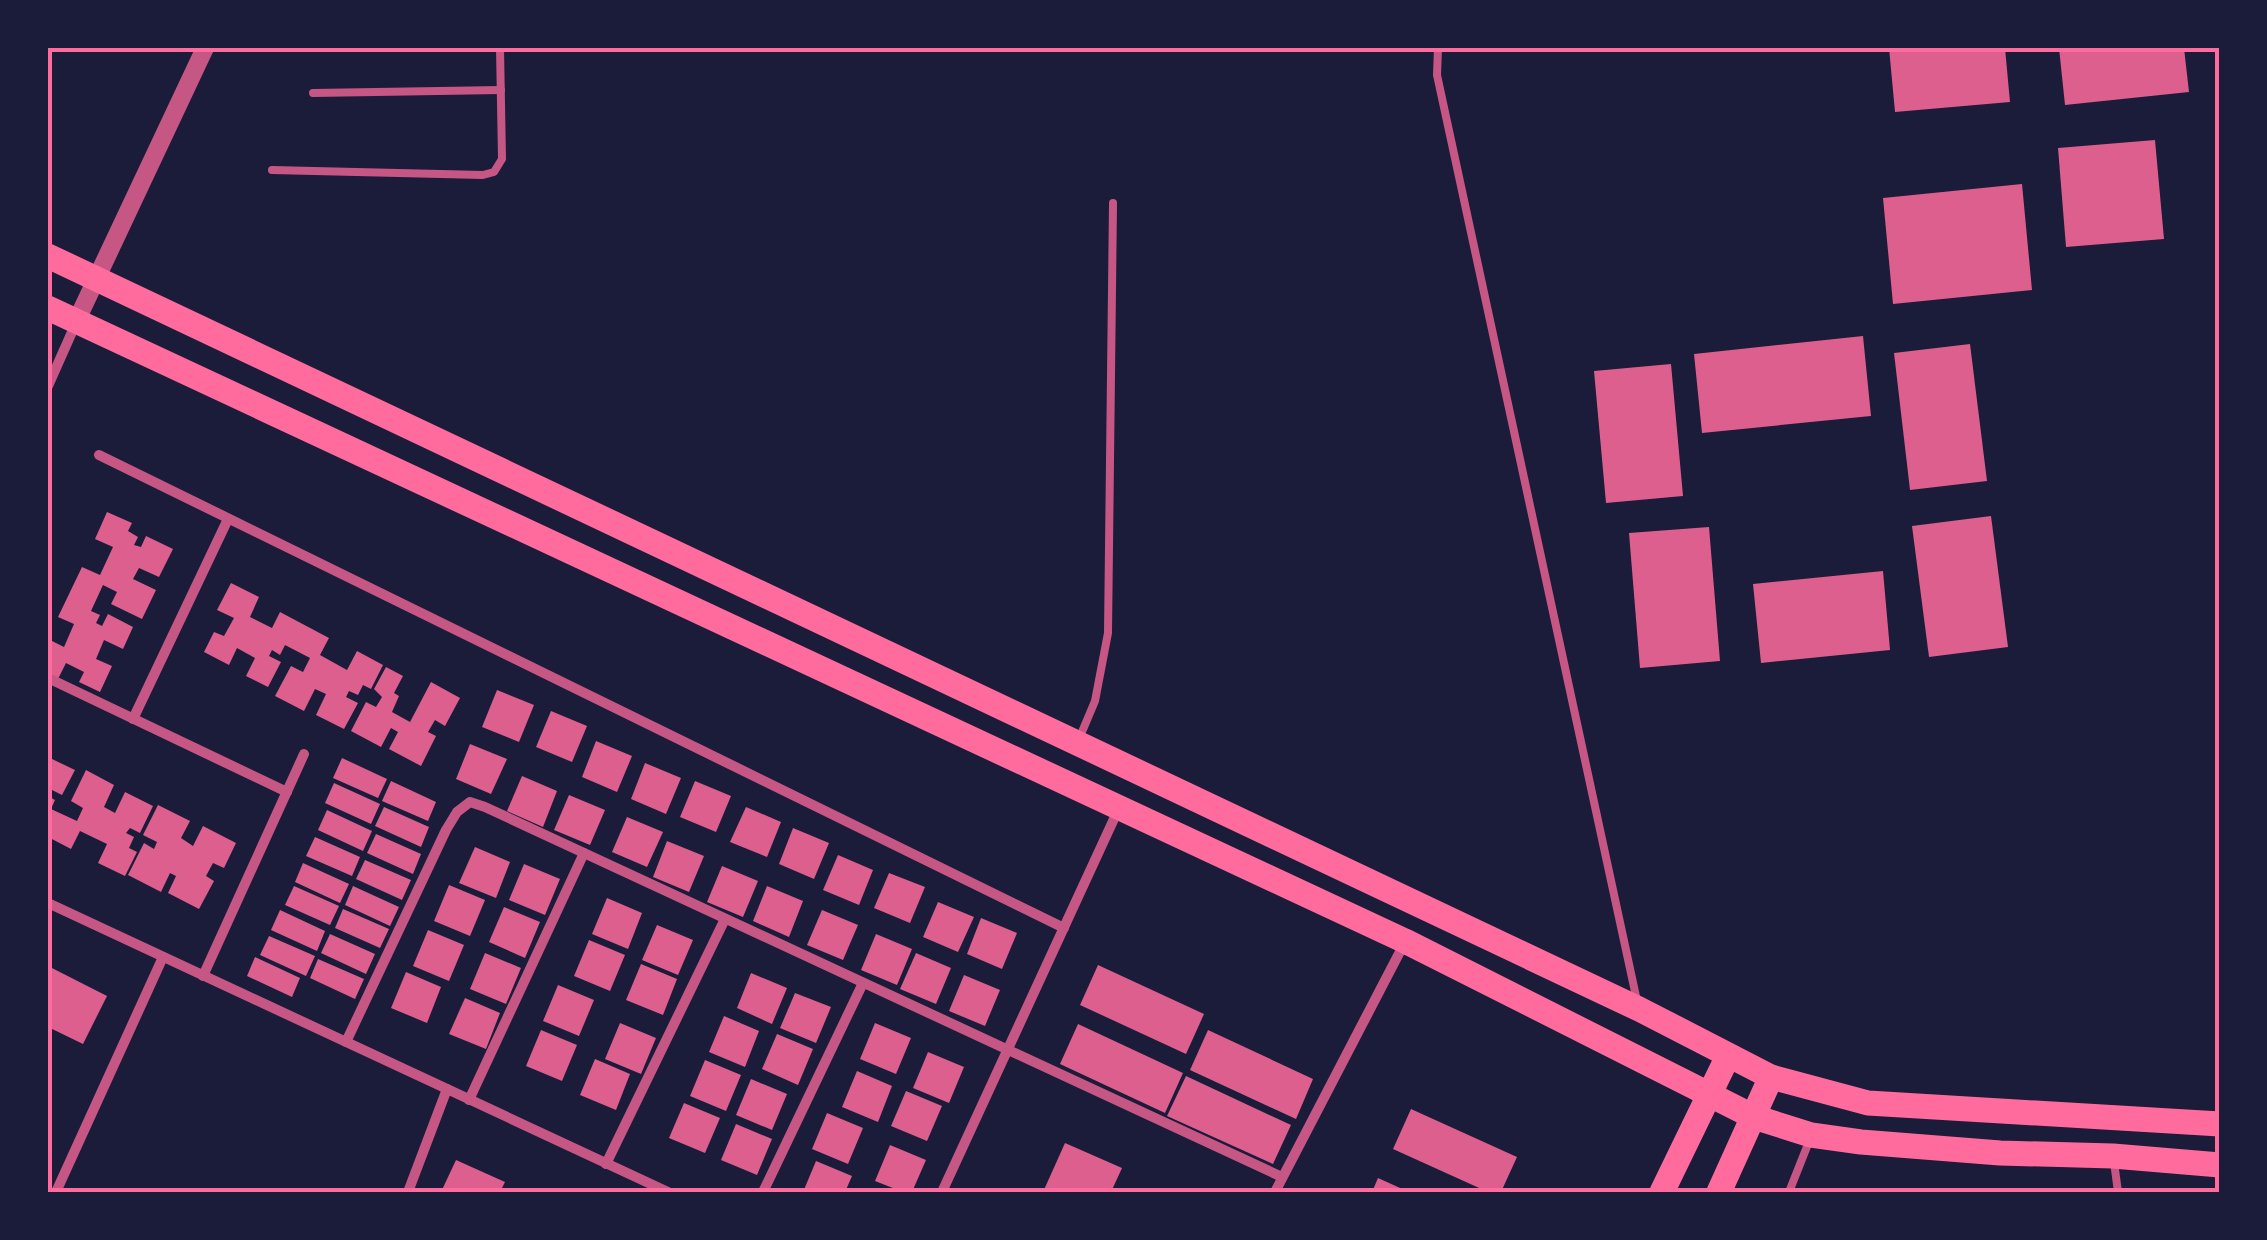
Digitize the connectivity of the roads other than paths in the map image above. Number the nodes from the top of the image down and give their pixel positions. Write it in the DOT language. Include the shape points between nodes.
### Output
graph roads {
  1 [pos="205,48"];
  2 [pos="500,48"];
  3 [pos="1438,48"];
  4 [pos="501,90"];
  5 [pos="313,93"];
  6 [pos="272,170"];
  7 [pos="1114,204"];
  8 [pos="48,256"];
  9 [pos="95,278"];
  10 [pos="48,308"];
  11 [pos="76,322"];
  12 [pos="48,386"];
  13 [pos="99,455"];
  14 [pos="228,519"];
  15 [pos="48,678"];
  16 [pos="133,719"];
  17 [pos="1077,743"];
  18 [pos="304,754"];
  19 [pos="286,792"];
  20 [pos="1120,807"];
  21 [pos="584,853"];
  22 [pos="48,903"];
  23 [pos="725,919"];
  24 [pos="1064,928"];
  25 [pos="1405,941"];
  26 [pos="163,957"];
  27 [pos="203,976"];
  28 [pos="862,983"];
  29 [pos="1639,1008"];
  30 [pos="346,1042"];
  31 [pos="1007,1051"];
  32 [pos="1728,1056"];
  33 [pos="1770,1076"];
  34 [pos="447,1089"];
  35 [pos="1707,1096"];
  36 [pos="470,1100"];
  37 [pos="1754,1118"];
  38 [pos="2220,1124"];
  39 [pos="1811,1135"];
  40 [pos="2112,1156"];
  41 [pos="606,1164"];
  42 [pos="2220,1165"];
  43 [pos="1282,1177"];
  44 [pos="56,1192"];
  45 [pos="408,1192"];
  46 [pos="668,1192"];
  47 [pos="763,1192"];
  48 [pos="942,1192"];
  49 [pos="1275,1192"];
  50 [pos="1662,1192"];
  51 [pos="1718,1192"];
  52 [pos="1789,1192"];
  53 [pos="2118,1192"];
  1 -- 9 [label="street"];
  2 -- 4 [label="lane"];
  3 -- 29 [label="lane" via="1437,75"];
  4 -- 5 [label="lane"];
  4 -- 6 [label="lane" via="502,160 494,172"];
  7 -- 17 [label="lane" via="1108,632 1095,701"];
  8 -- 9 [label="main road"];
  9 -- 11 [label="street"];
  9 -- 17 [label="main road"];
  10 -- 11 [label="main road"];
  11 -- 12 [label="street"];
  11 -- 20 [label="main road"];
  13 -- 14 [label="street"];
  14 -- 16 [label="street"];
  14 -- 24 [label="street"];
  15 -- 16 [label="street"];
  16 -- 19 [label="street"];
  17 -- 29 [label="main road"];
  18 -- 19 [label="street"];
  19 -- 27 [label="street"];
  20 -- 24 [label="street"];
  20 -- 25 [label="main road"];
  21 -- 23 [label="street"];
  21 -- 30 [label="street" via="485,806 470,802 457,812"];
  21 -- 36 [label="street"];
  22 -- 26 [label="street"];
  23 -- 28 [label="street"];
  23 -- 41 [label="street"];
  24 -- 31 [label="street"];
  25 -- 35 [label="main road"];
  25 -- 43 [label="street"];
  26 -- 27 [label="street"];
  26 -- 44 [label="street"];
  27 -- 30 [label="street"];
  28 -- 31 [label="street"];
  28 -- 47 [label="street"];
  29 -- 32 [label="main road"];
  30 -- 34 [label="street"];
  31 -- 43 [label="street"];
  31 -- 48 [label="street"];
  32 -- 33 [label="main road"];
  32 -- 35 [label="main road"];
  33 -- 37 [label="main road"];
  33 -- 38 [label="main road" via="1898,1106"];
  34 -- 36 [label="street"];
  34 -- 45 [label="street"];
  35 -- 37 [label="main road"];
  35 -- 50 [label="main road"];
  36 -- 41 [label="street"];
  37 -- 39 [label="main road"];
  37 -- 51 [label="main road"];
  39 -- 40 [label="main road" via="2000,1154"];
  39 -- 52 [label="lane"];
  40 -- 42 [label="main road"];
  40 -- 53 [label="lane"];
  41 -- 46 [label="street"];
  43 -- 49 [label="street"];
}
